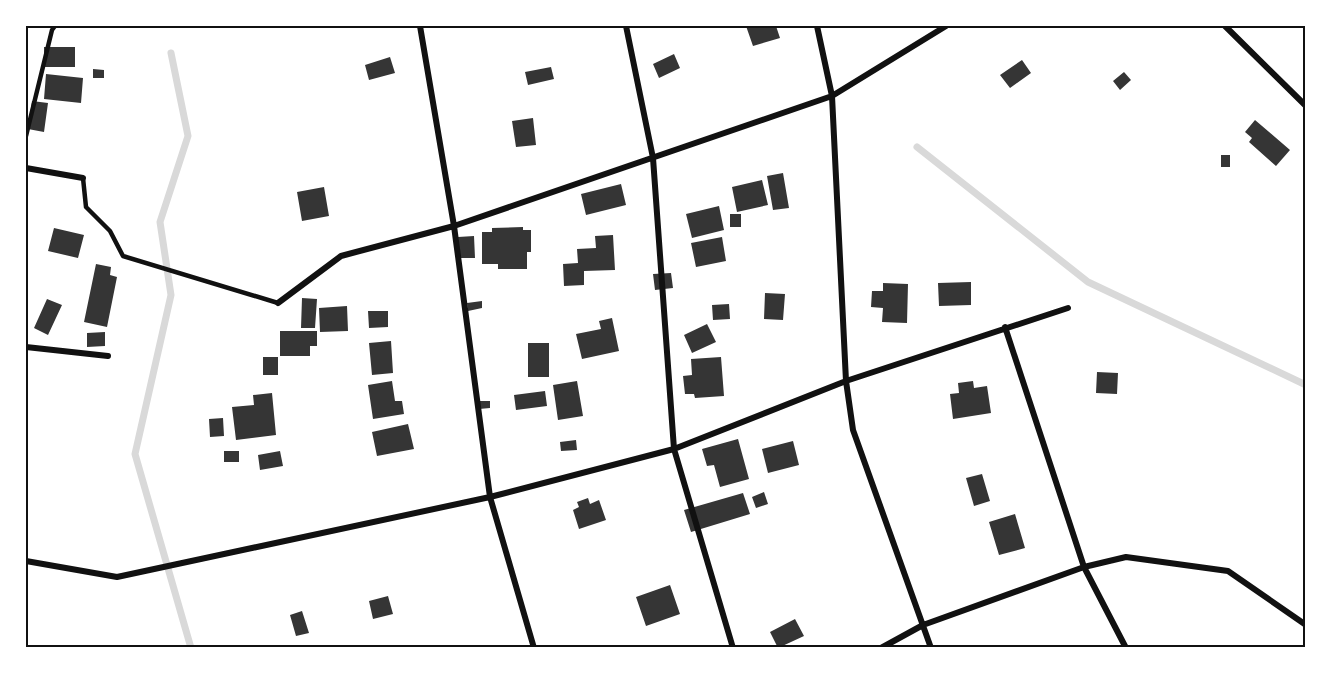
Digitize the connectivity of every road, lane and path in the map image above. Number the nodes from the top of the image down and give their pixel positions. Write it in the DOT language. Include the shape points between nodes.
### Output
graph roads {
  1 [pos="55,26"];
  2 [pos="420,26"];
  3 [pos="626,26"];
  4 [pos="817,26"];
  5 [pos="946,26"];
  6 [pos="1225,26"];
  7 [pos="832,96"];
  8 [pos="1305,106"];
  9 [pos="26,136"];
  10 [pos="654,158"];
  11 [pos="26,168"];
  12 [pos="83,178"];
  13 [pos="454,226"];
  14 [pos="278,303"];
  15 [pos="1068,308"];
  16 [pos="1005,327"];
  17 [pos="26,347"];
  18 [pos="108,356"];
  19 [pos="846,381"];
  20 [pos="674,449"];
  21 [pos="490,497"];
  22 [pos="26,561"];
  23 [pos="1084,567"];
  24 [pos="923,625"];
  25 [pos="1305,625"];
  26 [pos="534,648"];
  27 [pos="734,648"];
  28 [pos="881,648"];
  29 [pos="931,648"];
  30 [pos="1126,648"];
  1 -- 9 [label="lane"];
  2 -- 13 [label="street"];
  3 -- 10 [label="street"];
  4 -- 7 [label="street"];
  5 -- 7 [label="street"];
  6 -- 8 [label="street"];
  7 -- 10 [label="street"];
  7 -- 19 [label="street"];
  10 -- 13 [label="street"];
  10 -- 20 [label="street"];
  11 -- 12 [label="street"];
  12 -- 14 [label="lane" via="86,207 110,231 123,255"];
  13 -- 14 [label="street" via="340,256"];
  13 -- 21 [label="street"];
  15 -- 16 [label="street"];
  16 -- 19 [label="street"];
  16 -- 23 [label="street"];
  17 -- 18 [label="street"];
  19 -- 20 [label="street"];
  19 -- 24 [label="street" via="853,430"];
  20 -- 21 [label="street"];
  20 -- 27 [label="street"];
  21 -- 22 [label="street" via="117,577"];
  21 -- 26 [label="street"];
  23 -- 24 [label="street"];
  23 -- 25 [label="street" via="1126,557 1228,571"];
  23 -- 30 [label="street"];
  24 -- 28 [label="street"];
  24 -- 29 [label="street"];
}
